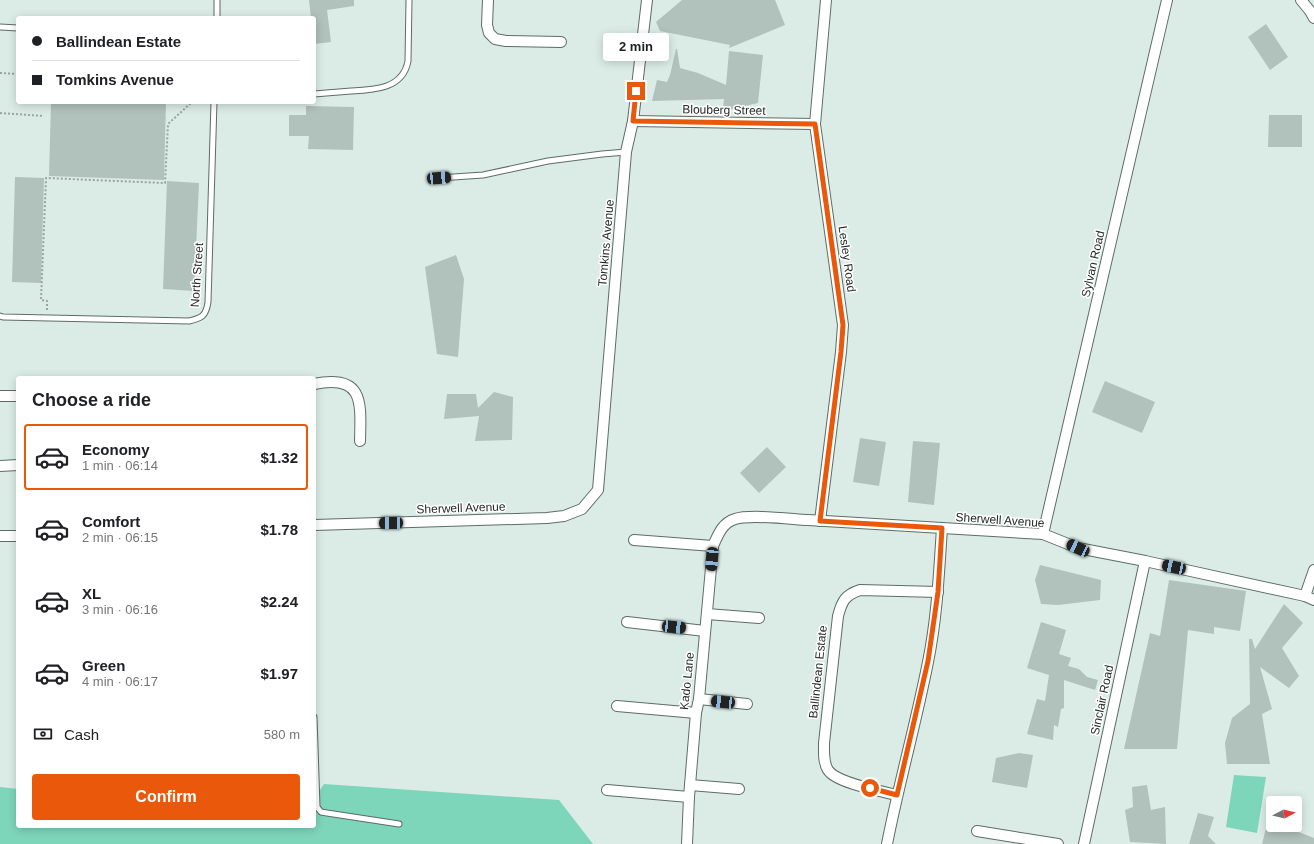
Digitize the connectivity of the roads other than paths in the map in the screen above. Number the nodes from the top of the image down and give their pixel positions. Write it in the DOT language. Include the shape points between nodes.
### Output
graph roads {
  1 [pos="217,0"];
  2 [pos="409,0"];
  3 [pos="488,0"];
  4 [pos="647,0"];
  5 [pos="826,0"];
  6 [pos="1168,0"];
  7 [pos="1301,0"];
  8 [pos="217,16"];
  9 [pos="1314,18"];
  10 [pos="0,27"];
  11 [pos="16,28"];
  12 [pos="561,42"];
  13 [pos="316,94"];
  14 [pos="214,104"];
  15 [pos="633,121"];
  16 [pos="815,124"];
  17 [pos="626,152"];
  18 [pos="439,178"];
  19 [pos="0,316"];
  20 [pos="316,384"];
  21 [pos="0,396"];
  22 [pos="16,396"];
  23 [pos="360,441"];
  24 [pos="0,466"];
  25 [pos="16,466"];
  26 [pos="598,490"];
  27 [pos="820,521"];
  28 [pos="316,525"];
  29 [pos="942,528"];
  30 [pos="1044,534"];
  31 [pos="0,536"];
  32 [pos="16,536"];
  33 [pos="634,540"];
  34 [pos="713,546"];
  35 [pos="1145,561"];
  36 [pos="1314,570"];
  37 [pos="938,592"];
  38 [pos="1310,598"];
  39 [pos="707,614"];
  40 [pos="758,618"];
  41 [pos="627,622"];
  42 [pos="705,631"];
  43 [pos="699,699"];
  44 [pos="747,704"];
  45 [pos="617,706"];
  46 [pos="696,713"];
  47 [pos="316,778"];
  48 [pos="690,785"];
  49 [pos="739,789"];
  50 [pos="607,790"];
  51 [pos="897,795"];
  52 [pos="689,797"];
  53 [pos="399,824"];
  54 [pos="977,831"];
  55 [pos="1024,841"];
  56 [pos="687,844"];
  57 [pos="888,844"];
  58 [pos="1058,844"];
  59 [pos="1084,844"];
  1 -- 8 [label="lane"];
  2 -- 13 [label="lane" via="408,61 402,76 388,86 372,90"];
  3 -- 12 [label="street" via="487,24 489,34 495,39"];
  4 -- 15 [label="street, Tomkins Avenue"];
  5 -- 16 [label="street, Lesley Road"];
  6 -- 30 [label="street, Sylvan Road"];
  7 -- 9 [label="street"];
  10 -- 11 [label="lane"];
  14 -- 19 [label="lane, North Street" via="208,302 203,315 188,321"];
  15 -- 16 [label="street, Blouberg Street"];
  15 -- 17 [label="street, Tomkins Avenue"];
  16 -- 27 [label="street, Lesley Road" via="843,325"];
  17 -- 18 [label="lane" via="548,161 483,175"];
  17 -- 26 [label="street, Tomkins Avenue"];
  20 -- 23 [label="street" via="334,381 350,386 360,407"];
  21 -- 22 [label="street"];
  24 -- 25 [label="street"];
  26 -- 28 [label="street, Sherwell Avenue" via="582,509 564,516"];
  27 -- 29 [label="street, Sherwell Avenue"];
  27 -- 34 [label="street, Kado Lane" via="736,518 726,523"];
  29 -- 30 [label="street, Sherwell Avenue"];
  29 -- 37 [label="street"];
  30 -- 35 [label="street, Sherwell Avenue" via="1078,548"];
  31 -- 32 [label="street"];
  33 -- 34 [label="street"];
  34 -- 39 [label="street, Kado Lane"];
  35 -- 38 [label="street, Sherwell Avenue"];
  35 -- 59 [label="street, Sinclair Road"];
  36 -- 38 [label="street"];
  37 -- 51 [label="street" via="928,661"];
  37 -- 51 [label="street, Ballindean Estate" via="860,590 850,594 842,602 838,616 824,760 828,771 843,781"];
  39 -- 40 [label="street"];
  39 -- 42 [label="street, Kado Lane"];
  41 -- 42 [label="street"];
  42 -- 43 [label="street, Kado Lane"];
  43 -- 44 [label="street"];
  43 -- 46 [label="street, Kado Lane"];
  45 -- 46 [label="street"];
  46 -- 48 [label="street, Kado Lane"];
  47 -- 53 [label="lane" via="317,808 321,812"];
  48 -- 49 [label="street"];
  48 -- 52 [label="street, Kado Lane"];
  50 -- 52 [label="street"];
  51 -- 57 [label="street"];
  52 -- 56 [label="street, Kado Lane"];
  54 -- 55 [label="street"];
  55 -- 58 [label="street"];
}
